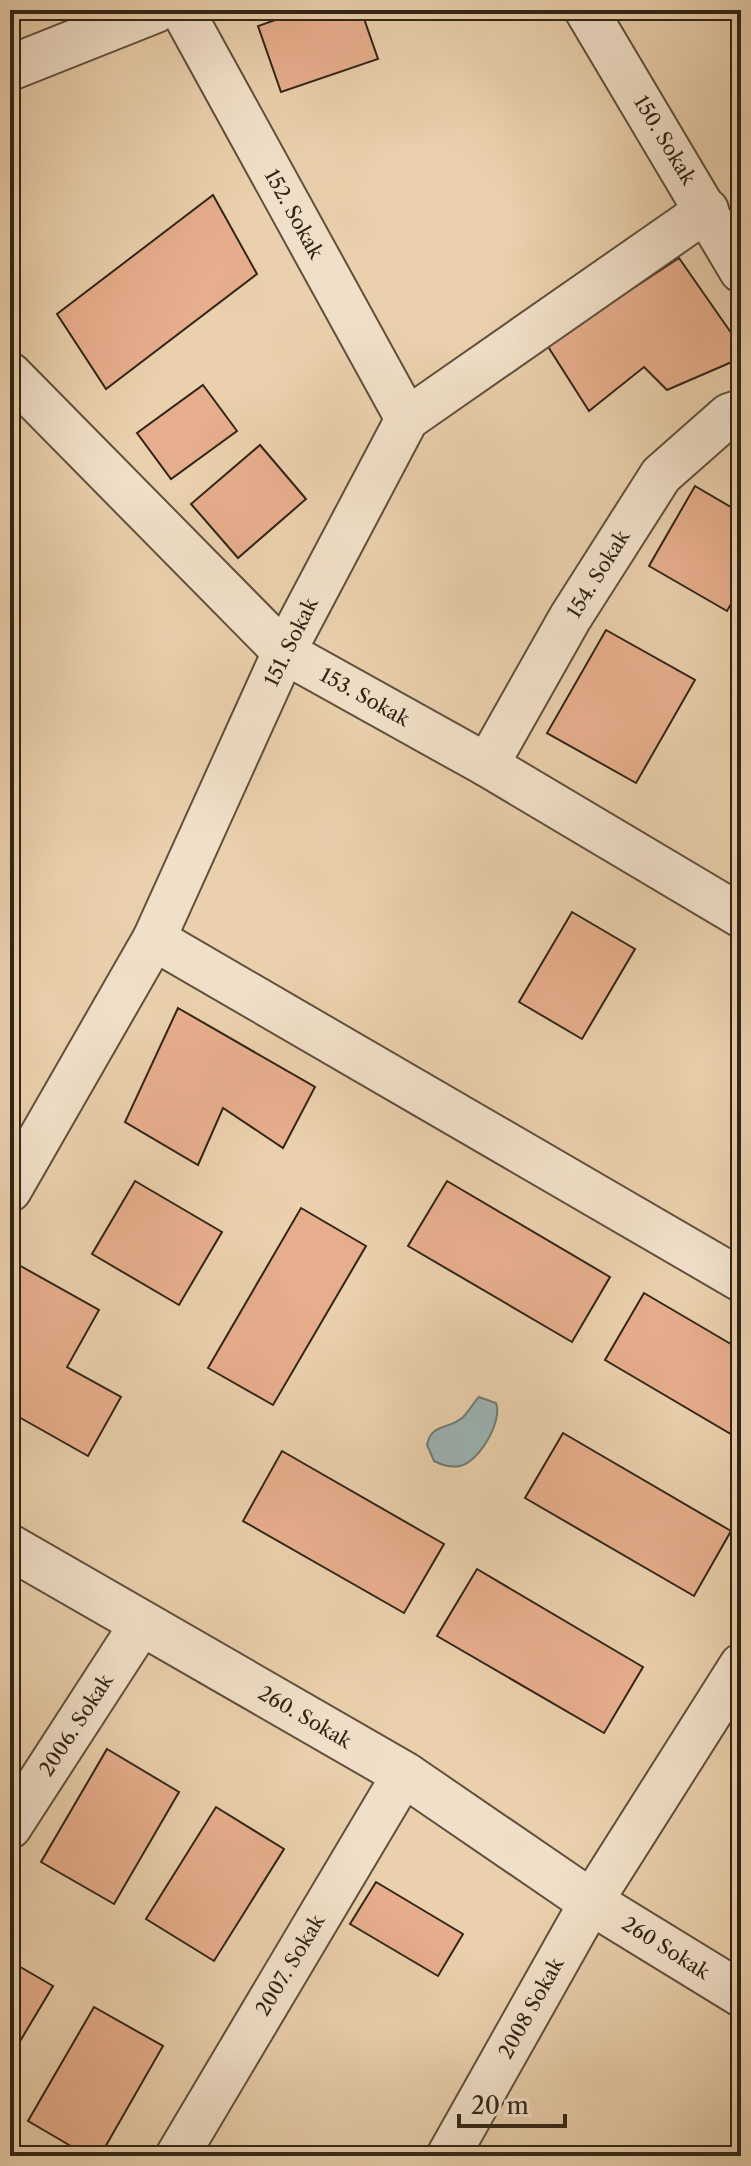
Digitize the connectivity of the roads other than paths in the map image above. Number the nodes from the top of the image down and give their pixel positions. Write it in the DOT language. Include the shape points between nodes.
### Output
graph roads {
  1 [pos="156,10"];
  2 [pos="182,10"];
  3 [pos="586,10"];
  4 [pos="13,59"];
  5 [pos="707,210"];
  6 [pos="741,271"];
  7 [pos="11,381"];
  8 [pos="741,411"];
  9 [pos="407,419"];
  10 [pos="284,652"];
  11 [pos="487,765"];
  12 [pos="741,916"];
  13 [pos="154,939"];
  14 [pos="10,1190"];
  15 [pos="741,1280"];
  16 [pos="10,1547"];
  17 [pos="142,1623"];
  18 [pos="741,1665"];
  19 [pos="404,1774"];
  20 [pos="10,1827"];
  21 [pos="591,1902"];
  22 [pos="741,1994"];
  23 [pos="177,2156"];
  24 [pos="448,2156"];
  1 -- 4 [label="street"];
  2 -- 9 [label="street, 152. Sokak"];
  3 -- 5 [label="street, 150. Sokak"];
  5 -- 6 [label="street, 150. Sokak"];
  5 -- 9 [label="street, 151. Sokak"];
  7 -- 10 [label="street, 153. Sokak"];
  8 -- 11 [label="street, 154. Sokak" via="729,415 661,475 570,618"];
  9 -- 10 [label="street, 151. Sokak"];
  10 -- 11 [label="street, 153. Sokak"];
  10 -- 13 [label="street, 151. Sokak"];
  11 -- 12 [label="street, 153. Sokak"];
  13 -- 14 [label="street, 151. Sokak"];
  13 -- 15 [label="street"];
  16 -- 17 [label="street, 260. Sokak"];
  17 -- 19 [label="street, 260. Sokak"];
  17 -- 20 [label="street, 2006. Sokak"];
  18 -- 21 [label="street, 2008 Sokak"];
  19 -- 21 [label="street, 260. Sokak"];
  19 -- 23 [label="street, 2007. Sokak"];
  21 -- 22 [label="street, 260 Sokak"];
  21 -- 24 [label="street, 2008 Sokak"];
}
